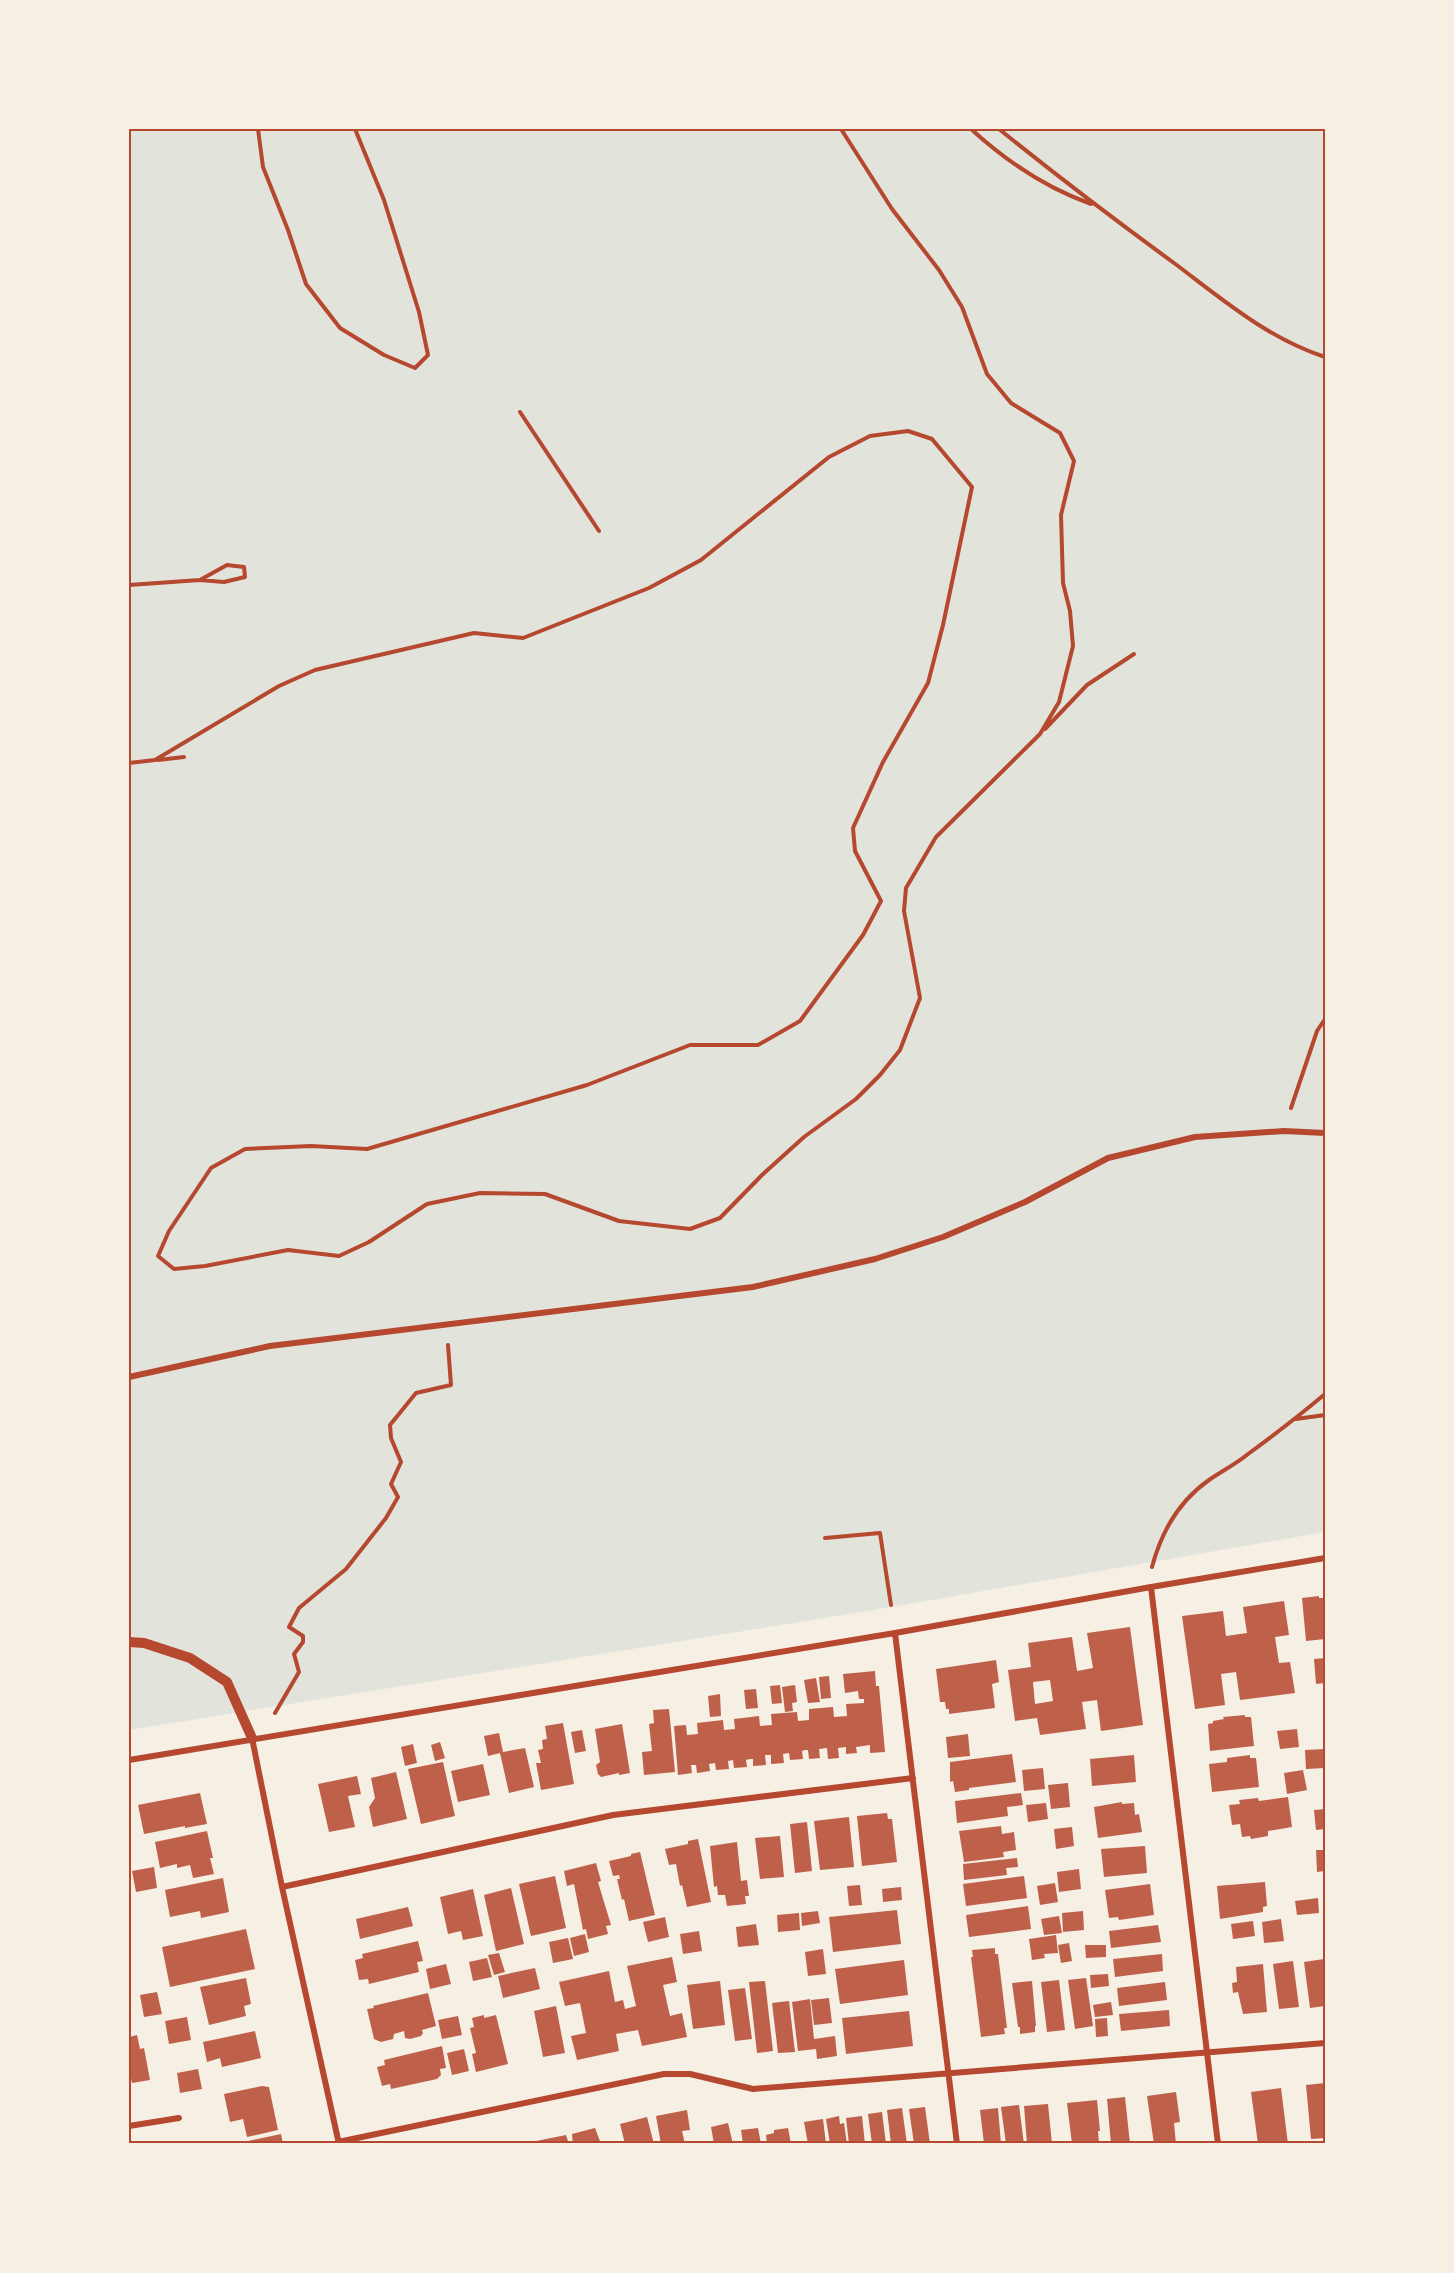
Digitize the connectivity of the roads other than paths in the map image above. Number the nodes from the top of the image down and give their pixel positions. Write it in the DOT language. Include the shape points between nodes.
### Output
graph roads {
  1 [pos="1325,1133"];
  2 [pos="129,1377"];
  3 [pos="1325,1558"];
  4 [pos="1151,1587"];
  5 [pos="895,1633"];
  6 [pos="129,1642"];
  7 [pos="252,1738"];
  8 [pos="129,1760"];
  9 [pos="913,1778"];
  10 [pos="282,1887"];
  11 [pos="1325,2043"];
  12 [pos="1207,2053"];
  13 [pos="949,2074"];
  14 [pos="179,2118"];
  15 [pos="129,2126"];
  16 [pos="339,2143"];
  17 [pos="957,2144"];
  18 [pos="1218,2144"];
  1 -- 2 [label="street" via="1284,1131 1195,1137 1108,1158 1025,1202 943,1237 875,1259 753,1287 270,1346"];
  3 -- 4 [label="street"];
  4 -- 5 [label="street"];
  4 -- 12 [label="street"];
  5 -- 7 [label="street"];
  5 -- 9 [label="street"];
  6 -- 7 [label="street" via="190,1658 227,1682"];
  7 -- 8 [label="street"];
  7 -- 10 [label="street"];
  9 -- 10 [label="street" via="613,1815"];
  9 -- 13 [label="street"];
  10 -- 16 [label="street"];
  11 -- 12 [label="street"];
  12 -- 13 [label="street"];
  12 -- 18 [label="street"];
  13 -- 16 [label="street" via="753,2089 690,2074 664,2074"];
  13 -- 17 [label="street"];
  14 -- 15 [label="street"];
}
